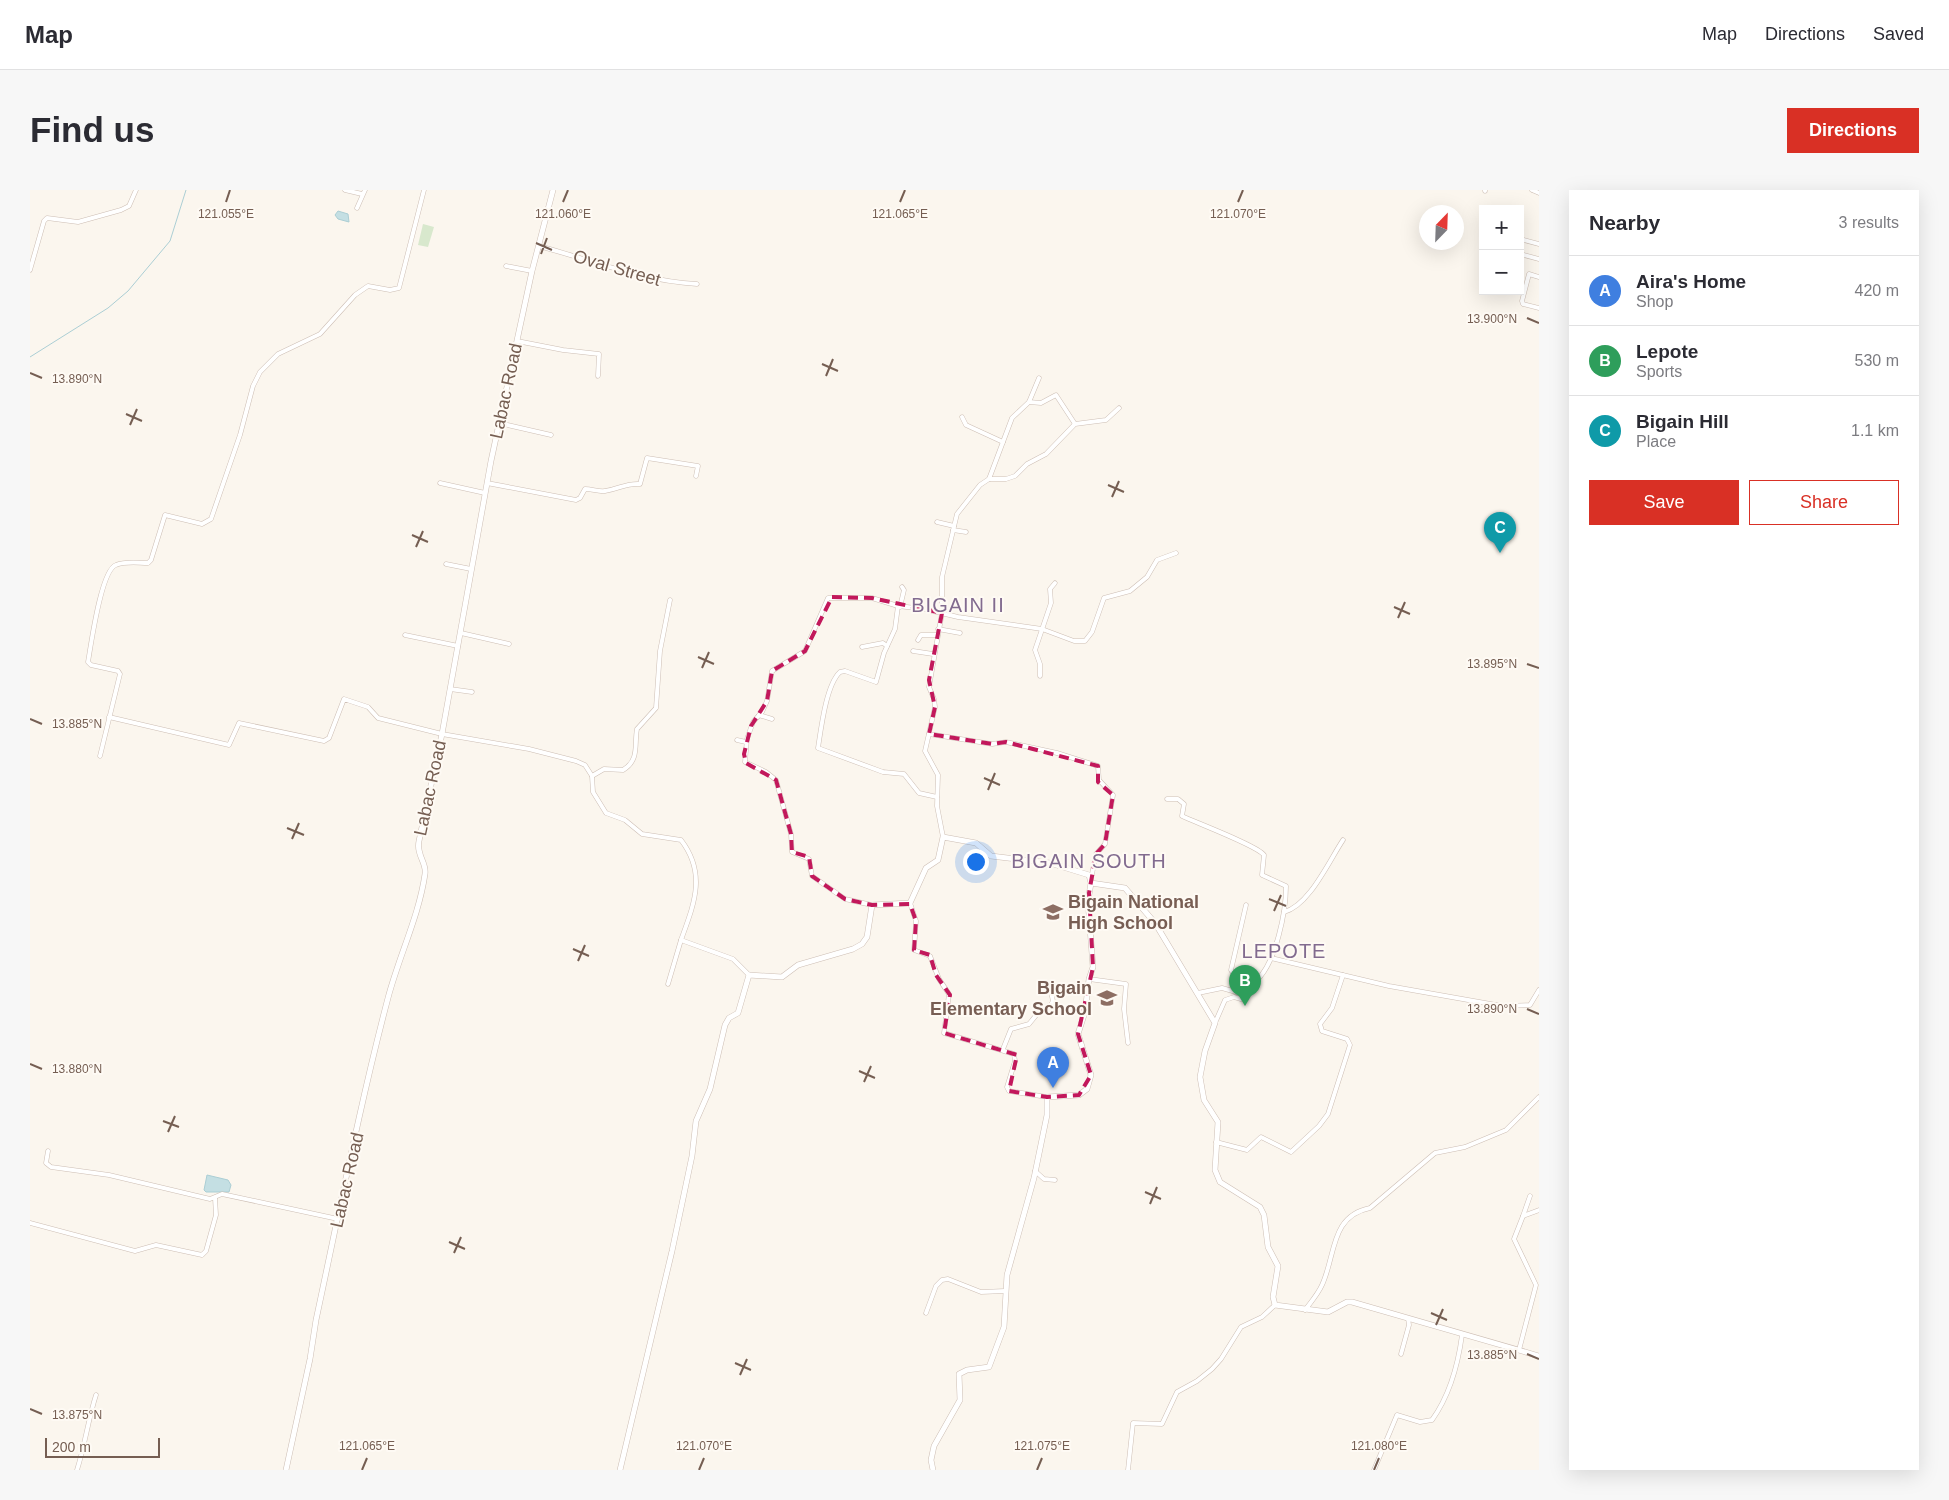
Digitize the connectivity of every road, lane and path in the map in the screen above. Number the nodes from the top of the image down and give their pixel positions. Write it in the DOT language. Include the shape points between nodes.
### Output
graph roads {
  1 [pos="136,190"];
  2 [pos="345,190"];
  3 [pos="424,190"];
  4 [pos="553,190"];
  5 [pos="1532,190"];
  6 [pos="363,192"];
  7 [pos="1539,193"];
  8 [pos="357,208"];
  9 [pos="1524,240"];
  10 [pos="1539,244"];
  11 [pos="539,246"];
  12 [pos="1524,255"];
  13 [pos="1539,259"];
  14 [pos="506,266"];
  15 [pos="30,270"];
  16 [pos="532,271"];
  17 [pos="1539,277"];
  18 [pos="697,284"];
  19 [pos="1539,308"];
  20 [pos="517,341"];
  21 [pos="598,376"];
  22 [pos="1039,378"];
  23 [pos="1029,402"];
  24 [pos="1118,408"];
  25 [pos="962,417"];
  26 [pos="499,423"];
  27 [pos="1075,424"];
  28 [pos="551,435"];
  29 [pos="1003,442"];
  30 [pos="696,476"];
  31 [pos="989,478"];
  32 [pos="440,483"];
  33 [pos="487,484"];
  34 [pos="485,493"];
  35 [pos="937,522"];
  36 [pos="953,528"];
  37 [pos="966,532"];
  38 [pos="1176,552"];
  39 [pos="446,564"];
  40 [pos="471,569"];
  41 [pos="1055,583"];
  42 [pos="902,587"];
  43 [pos="670,600"];
  44 [pos="899,607"];
  45 [pos="942,613"];
  46 [pos="938,629"];
  47 [pos="1042,629"];
  48 [pos="460,633"];
  49 [pos="960,634"];
  50 [pos="405,635"];
  51 [pos="936,635"];
  52 [pos="918,640"];
  53 [pos="508,644"];
  54 [pos="458,646"];
  55 [pos="862,646"];
  56 [pos="887,646"];
  57 [pos="913,650"];
  58 [pos="933,654"];
  59 [pos="1040,676"];
  60 [pos="450,689"];
  61 [pos="472,692"];
  62 [pos="759,715"];
  63 [pos="109,718"];
  64 [pos="772,719"];
  65 [pos="442,734"];
  66 [pos="929,734"];
  67 [pos="737,740"];
  68 [pos="746,742"];
  69 [pos="100,756"];
  70 [pos="592,776"];
  71 [pos="937,797"];
  72 [pos="1167,799"];
  73 [pos="942,837"];
  74 [pos="1343,840"];
  75 [pos="1091,881"];
  76 [pos="910,903"];
  77 [pos="1246,905"];
  78 [pos="872,906"];
  79 [pos="1284,912"];
  80 [pos="681,940"];
  81 [pos="1271,958"];
  82 [pos="750,975"];
  83 [pos="1343,975"];
  84 [pos="1089,979"];
  85 [pos="1249,981"];
  86 [pos="668,984"];
  87 [pos="1539,990"];
  88 [pos="1051,992"];
  89 [pos="1198,993"];
  90 [pos="1243,994"];
  91 [pos="1215,1023"];
  92 [pos="1128,1043"];
  93 [pos="1003,1049"];
  94 [pos="1047,1097"];
  95 [pos="1539,1097"];
  96 [pos="1216,1142"];
  97 [pos="48,1151"];
  98 [pos="1035,1171"];
  99 [pos="1055,1180"];
  100 [pos="1530,1196"];
  101 [pos="215,1198"];
  102 [pos="1539,1210"];
  103 [pos="1522,1216"];
  104 [pos="338,1220"];
  105 [pos="30,1223"];
  106 [pos="1005,1291"];
  107 [pos="1274,1305"];
  108 [pos="1305,1310"];
  109 [pos="926,1313"];
  110 [pos="1408,1318"];
  111 [pos="1462,1335"];
  112 [pos="1519,1350"];
  113 [pos="1401,1354"];
  114 [pos="1539,1356"];
  115 [pos="96,1395"];
  116 [pos="77,1470"];
  117 [pos="286,1470"];
  118 [pos="620,1470"];
  119 [pos="933,1470"];
  120 [pos="1128,1470"];
  121 [pos="1374,1470"];
  1 -- 15 [label="street" via="129,206 120,210 78,222 47,218"];
  2 -- 6 [label="street"];
  3 -- 63 [label="street" via="399,288 390,290 368,286 355,295 320,334 278,354 260,372 252,386 240,435 211,519 202,524 165,515 148,563 112,567 102,592 88,662 120,672"];
  4 -- 11 [label="street, Labac Road"];
  5 -- 7 [label="street"];
  6 -- 8 [label="street"];
  9 -- 10 [label="street"];
  11 -- 16 [label="street, Labac Road"];
  11 -- 18 [label="street, Oval Street" via="642,276"];
  12 -- 13 [label="street"];
  14 -- 16 [label="street"];
  16 -- 20 [label="street, Labac Road"];
  17 -- 19 [label="street" via="1529,274 1522,301"];
  20 -- 21 [label="street" via="598,354"];
  20 -- 26 [label="street, Labac Road"];
  22 -- 23 [label="street"];
  23 -- 27 [label="street" via="1042,403 1056,394"];
  23 -- 29 [label="street" via="1014,414"];
  24 -- 27 [label="street" via="1106,420"];
  25 -- 29 [label="street" via="966,425"];
  26 -- 28 [label="street"];
  26 -- 33 [label="street, Labac Road"];
  27 -- 31 [label="street" via="1046,454 1027,464 1015,476"];
  29 -- 31 [label="street"];
  30 -- 33 [label="street" via="698,466 647,458 640,484 627,483 604,491 585,489 576,500"];
  31 -- 36 [label="street" via="976,488 959,511"];
  32 -- 34 [label="street"];
  33 -- 34 [label="street, Labac Road"];
  34 -- 40 [label="street, Labac Road"];
  35 -- 36 [label="street"];
  36 -- 37 [label="street"];
  36 -- 45 [label="street" via="942,576"];
  38 -- 47 [label="street" via="1157,560 1147,578 1130,591 1104,598 1092,632 1085,641 1074,641"];
  39 -- 40 [label="street"];
  40 -- 48 [label="street, Labac Road"];
  41 -- 47 [label="street" via="1050,589 1051,603"];
  42 -- 44 [label="street"];
  43 -- 70 [label="street" via="660,651 656,708 637,729 633,760 623,770 604,769"];
  44 -- 45 [label="street"];
  44 -- 56 [label="street" via="895,629"];
  44 -- 62 [label="street" via="867,598 828,598 805,651 772,671 767,701"];
  45 -- 46 [label="street"];
  45 -- 47 [label="street"];
  46 -- 49 [label="street"];
  46 -- 51 [label="street"];
  47 -- 59 [label="street" via="1035,650"];
  48 -- 53 [label="street"];
  48 -- 54 [label="street, Labac Road"];
  50 -- 54 [label="street"];
  51 -- 52 [label="street" via="921,635"];
  51 -- 58 [label="street"];
  54 -- 60 [label="street, Labac Road"];
  55 -- 56 [label="street" via="883,643"];
  56 -- 71 [label="street" via="876,682 845,671 836,675 828,697 818,748 883,772 904,774 919,793"];
  57 -- 58 [label="street"];
  58 -- 66 [label="street" via="929,687 935,707"];
  60 -- 61 [label="street"];
  60 -- 65 [label="street, Labac Road"];
  62 -- 64 [label="street"];
  62 -- 68 [label="street"];
  63 -- 65 [label="street" via="229,744 239,724 324,741 329,738 344,699 368,707 378,718"];
  63 -- 69 [label="street"];
  65 -- 70 [label="street" via="529,748 569,759 585,766"];
  65 -- 104 [label="street, Labac Road" via="417,852 426,872 388,999"];
  66 -- 71 [label="street" via="925,751 938,775"];
  66 -- 75 [label="street" via="992,744 1006,742 1098,766 1099,780 1112,795 1105,844 1096,854"];
  67 -- 68 [label="street"];
  68 -- 78 [label="street" via="744,762 776,780 792,834 792,852 809,858 811,874 825,887 845,899"];
  70 -- 80 [label="street" via="593,792 606,813 623,818 642,834 678,838 688,852 696,871 697,886"];
  71 -- 73 [label="street"];
  72 -- 79 [label="street" via="1178,799 1184,804 1182,816 1261,851 1264,855 1262,875 1286,886"];
  73 -- 75 [label="street" via="976,843 991,856 1085,873"];
  73 -- 76 [label="street" via="938,860 926,868"];
  74 -- 79 [label="street" via="1311,891"];
  75 -- 84 [label="street" via="1088,901 1093,961"];
  75 -- 89 [label="street" via="1130,891 1155,923"];
  76 -- 78 [label="street"];
  76 -- 93 [label="street" via="916,921 914,950 930,956 938,979 949,994 944,1033"];
  77 -- 85 [label="street" via="1231,970"];
  78 -- 82 [label="street" via="867,937 853,950 798,966 782,977"];
  79 -- 81 [label="street"];
  80 -- 82 [label="street" via="733,959"];
  80 -- 86 [label="street"];
  81 -- 83 [label="street"];
  81 -- 85 [label="street" via="1261,976"];
  82 -- 118 [label="street" via="738,1013 725,1025 712,1080 696,1121 672,1251"];
  83 -- 87 [label="street" via="1502,1006 1530,1005"];
  83 -- 96 [label="street" via="1332,1008 1320,1024 1322,1031 1347,1039 1350,1045 1324,1120 1291,1152 1261,1137 1247,1150"];
  84 -- 92 [label="street" via="1126,984 1124,1009"];
  84 -- 94 [label="street" via="1085,1012 1078,1034 1089,1063 1090,1082 1079,1095"];
  85 -- 90 [label="street"];
  88 -- 93 [label="street" via="1052,1005 1042,1008 1029,1024 1011,1029"];
  89 -- 90 [label="street" via="1222,988"];
  89 -- 91 [label="street"];
  90 -- 91 [label="street" via="1241,999 1225,1000"];
  91 -- 96 [label="street" via="1200,1077 1204,1100 1218,1122"];
  93 -- 94 [label="street" via="1016,1057 1007,1087 1009,1091"];
  94 -- 98 [label="street" via="1047,1115"];
  95 -- 108 [label="street" via="1506,1130 1466,1147 1435,1153 1370,1208 1351,1215 1337,1235 1322,1285"];
  96 -- 107 [label="street" via="1215,1170 1220,1182 1260,1207 1264,1215 1268,1247 1278,1266"];
  97 -- 101 [label="street" via="46,1163 51,1167 109,1175"];
  98 -- 99 [label="street" via="1044,1179"];
  98 -- 106 [label="street"];
  100 -- 103 [label="street"];
  101 -- 104 [label="street" via="222,1194"];
  101 -- 105 [label="street" via="216,1214 211,1238 202,1255 156,1245 135,1251"];
  102 -- 103 [label="street"];
  103 -- 112 [label="street" via="1514,1239 1536,1285"];
  104 -- 117 [label="street, Labac Road"];
  106 -- 109 [label="street" via="981,1292 948,1279 942,1280 936,1286"];
  106 -- 119 [label="street" via="1004,1327 992,1364 959,1374 960,1400 934,1446"];
  107 -- 108 [label="street"];
  107 -- 120 [label="street" via="1262,1317 1241,1327 1212,1369 1177,1392 1162,1424 1133,1423"];
  108 -- 110 [label="street" via="1328,1312 1350,1302"];
  110 -- 111 [label="street"];
  110 -- 113 [label="street" via="1410,1325"];
  111 -- 112 [label="street"];
  111 -- 121 [label="street" via="1454,1375 1437,1414 1432,1420 1420,1422 1397,1415"];
  112 -- 114 [label="street"];
  115 -- 116 [label="street"];
}
